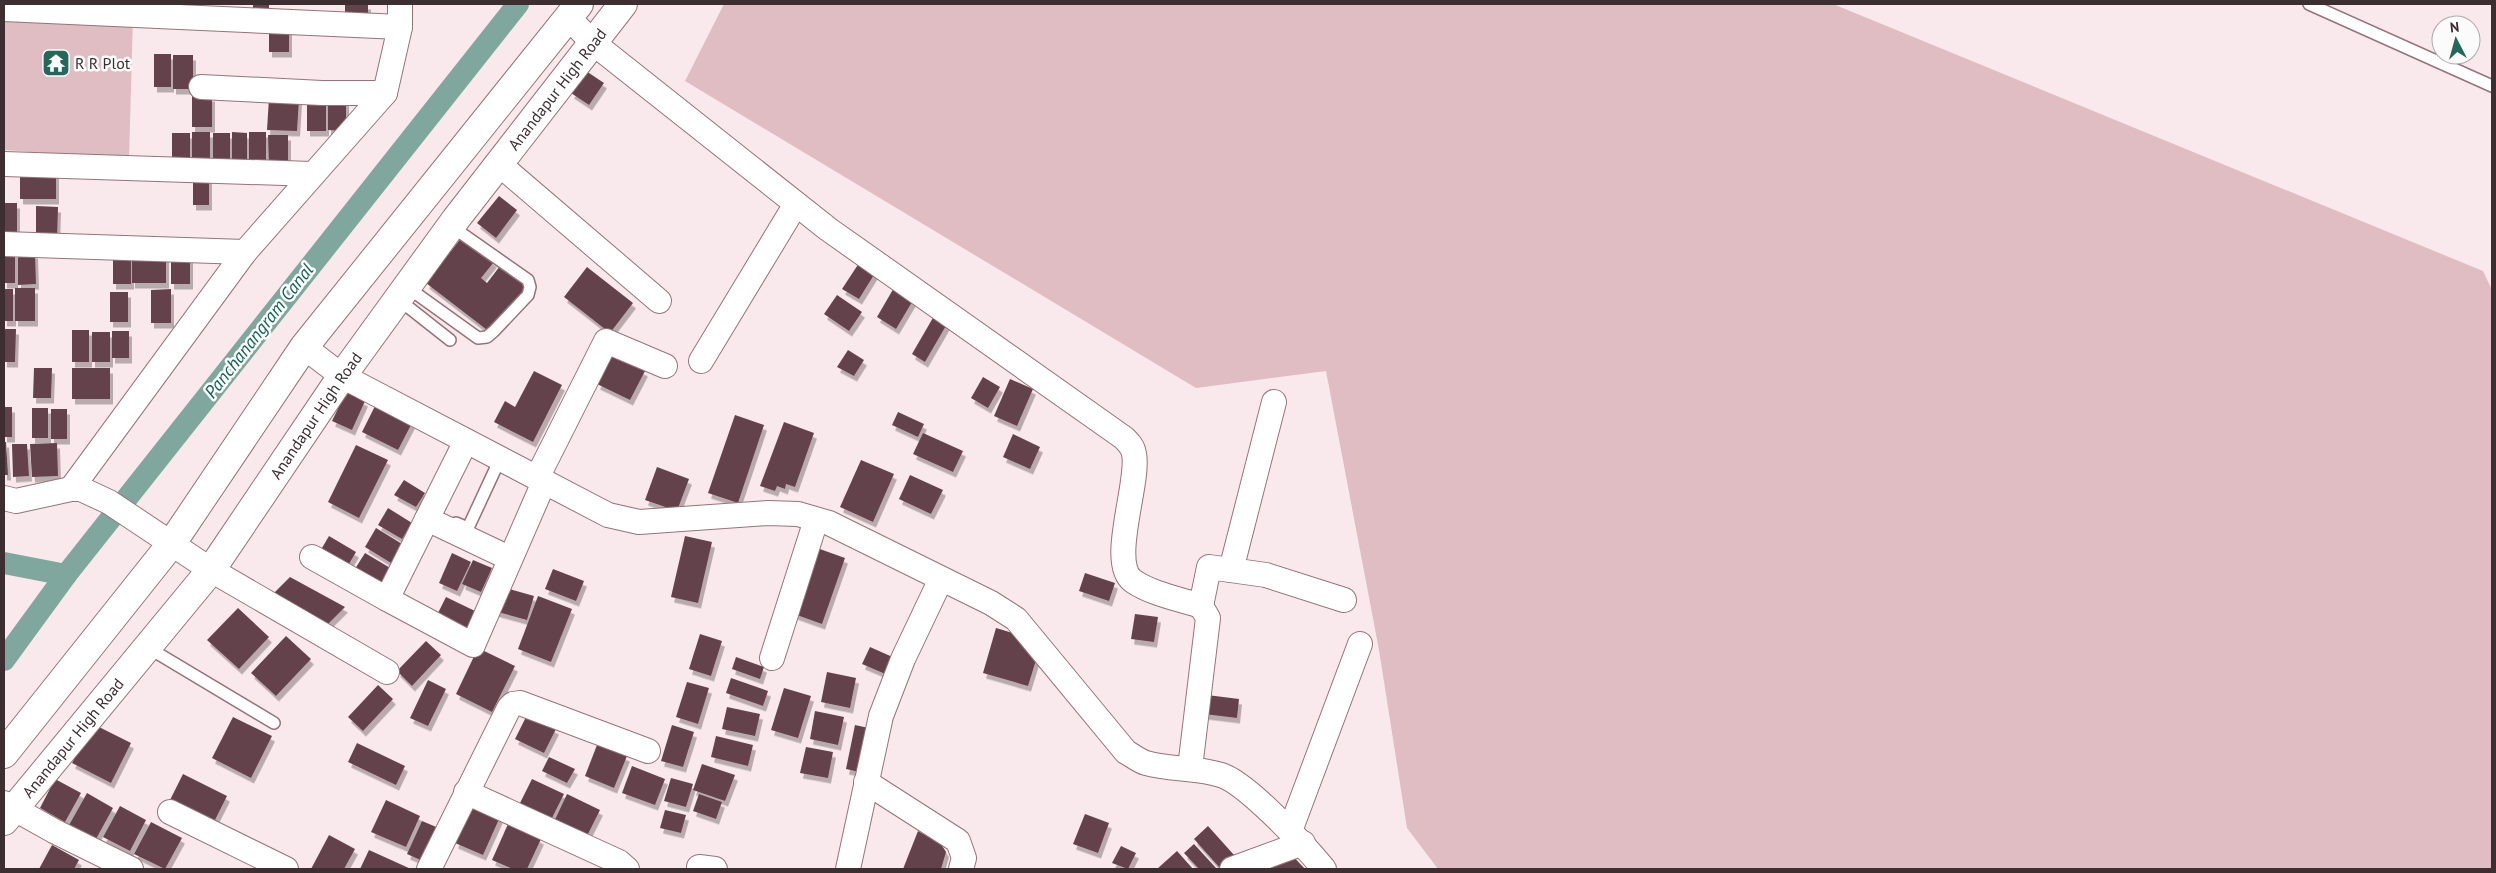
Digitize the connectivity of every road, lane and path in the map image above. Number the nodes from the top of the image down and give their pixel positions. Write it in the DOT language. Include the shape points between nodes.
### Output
graph roads {
  1 [pos="400,4"];
  2 [pos="623,4"];
  3 [pos="2309,4"];
  4 [pos="4,8"];
  5 [pos="573,10"];
  6 [pos="400,27"];
  7 [pos="592,42"];
  8 [pos="2492,86"];
  9 [pos="200,87"];
  10 [pos="385,93"];
  11 [pos="4,164"];
  12 [pos="499,164"];
  13 [pos="312,174"];
  14 [pos="796,204"];
  15 [pos="451,226"];
  16 [pos="4,244"];
  17 [pos="246,252"];
  18 [pos="403,293"];
  19 [pos="659,300"];
  20 [pos="450,340"];
  21 [pos="304,347"];
  22 [pos="701,362"];
  23 [pos="665,366"];
  24 [pos="342,376"];
  25 [pos="1274,402"];
  26 [pos="466,441"];
  27 [pos="500,459"];
  28 [pos="540,480"];
  29 [pos="71,489"];
  30 [pos="4,498"];
  31 [pos="436,518"];
  32 [pos="816,520"];
  33 [pos="468,528"];
  34 [pos="172,543"];
  35 [pos="504,550"];
  36 [pos="312,557"];
  37 [pos="211,570"];
  38 [pos="1231,570"];
  39 [pos="941,579"];
  40 [pos="387,599"];
  41 [pos="1344,600"];
  42 [pos="1201,606"];
  43 [pos="1360,644"];
  44 [pos="147,647"];
  45 [pos="772,658"];
  46 [pos="387,672"];
  47 [pos="274,723"];
  48 [pos="648,751"];
  49 [pos="4,754"];
  50 [pos="1190,768"];
  51 [pos="866,782"];
  52 [pos="466,792"];
  53 [pos="7,811"];
  54 [pos="170,812"];
  55 [pos="1296,837"];
  56 [pos="253,862"];
  57 [pos="131,869"];
  58 [pos="286,869"];
  59 [pos="429,869"];
  60 [pos="627,869"];
  61 [pos="848,869"];
  62 [pos="961,869"];
  63 [pos="1232,869"];
  64 [pos="1324,869"];
  1 -- 6 [label="street"];
  2 -- 7 [label="main road, Anandapur High Road"];
  3 -- 8 [label="lane"];
  4 -- 6 [label="street"];
  5 -- 7 [label="street"];
  5 -- 21 [label="main road"];
  6 -- 10 [label="street"];
  7 -- 12 [label="main road, Anandapur High Road"];
  7 -- 14 [label="street"];
  9 -- 10 [label="street"];
  10 -- 13 [label="street"];
  11 -- 13 [label="street"];
  12 -- 15 [label="main road, Anandapur High Road"];
  12 -- 19 [label="street"];
  13 -- 17 [label="street"];
  14 -- 22 [label="street"];
  14 -- 42 [label="street" via="1124,438 1132,446 1134,467 1122,563 1131,580"];
  15 -- 18 [label="main road, Anandapur High Road"];
  15 -- 18 [label="lane" via="528,280 528,295 494,331 487,337 478,338"];
  16 -- 17 [label="street"];
  17 -- 29 [label="street"];
  18 -- 20 [label="lane"];
  18 -- 24 [label="main road, Anandapur High Road"];
  21 -- 24 [label="street"];
  21 -- 34 [label="main road"];
  23 -- 28 [label="street" via="606,341"];
  24 -- 26 [label="street"];
  24 -- 37 [label="main road, Anandapur High Road"];
  25 -- 38 [label="street"];
  26 -- 27 [label="street"];
  26 -- 31 [label="street"];
  27 -- 28 [label="street"];
  27 -- 33 [label="lane"];
  28 -- 32 [label="street" via="608,515 639,522 768,513 798,514"];
  28 -- 35 [label="street"];
  29 -- 30 [label="street" via="16,501"];
  29 -- 34 [label="street" via="109,502"];
  31 -- 33 [label="lane"];
  31 -- 35 [label="street"];
  31 -- 40 [label="street"];
  32 -- 39 [label="street" via="829,523"];
  32 -- 45 [label="street"];
  33 -- 35 [label="lane"];
  34 -- 37 [label="street"];
  34 -- 49 [label="main road"];
  35 -- 40 [label="street" via="472,645"];
  36 -- 40 [label="street"];
  37 -- 44 [label="main road, Anandapur High Road"];
  37 -- 46 [label="street"];
  38 -- 41 [label="street" via="1266,575"];
  38 -- 42 [label="street" via="1209,567"];
  39 -- 50 [label="street" via="1016,619 1126,752 1144,762"];
  39 -- 51 [label="street" via="903,659 881,716"];
  42 -- 50 [label="street" via="1208,618"];
  43 -- 55 [label="street"];
  44 -- 47 [label="lane"];
  44 -- 53 [label="main road, Anandapur High Road"];
  48 -- 52 [label="street" via="520,703 513,704"];
  50 -- 55 [label="street" via="1223,775"];
  51 -- 61 [label="street"];
  51 -- 62 [label="street" via="958,841 964,858"];
  52 -- 59 [label="street"];
  52 -- 60 [label="street" via="619,862"];
  53 -- 57 [label="street"];
  54 -- 56 [label="street"];
  55 -- 63 [label="street"];
  55 -- 64 [label="street"];
  56 -- 58 [label="street"];
}
